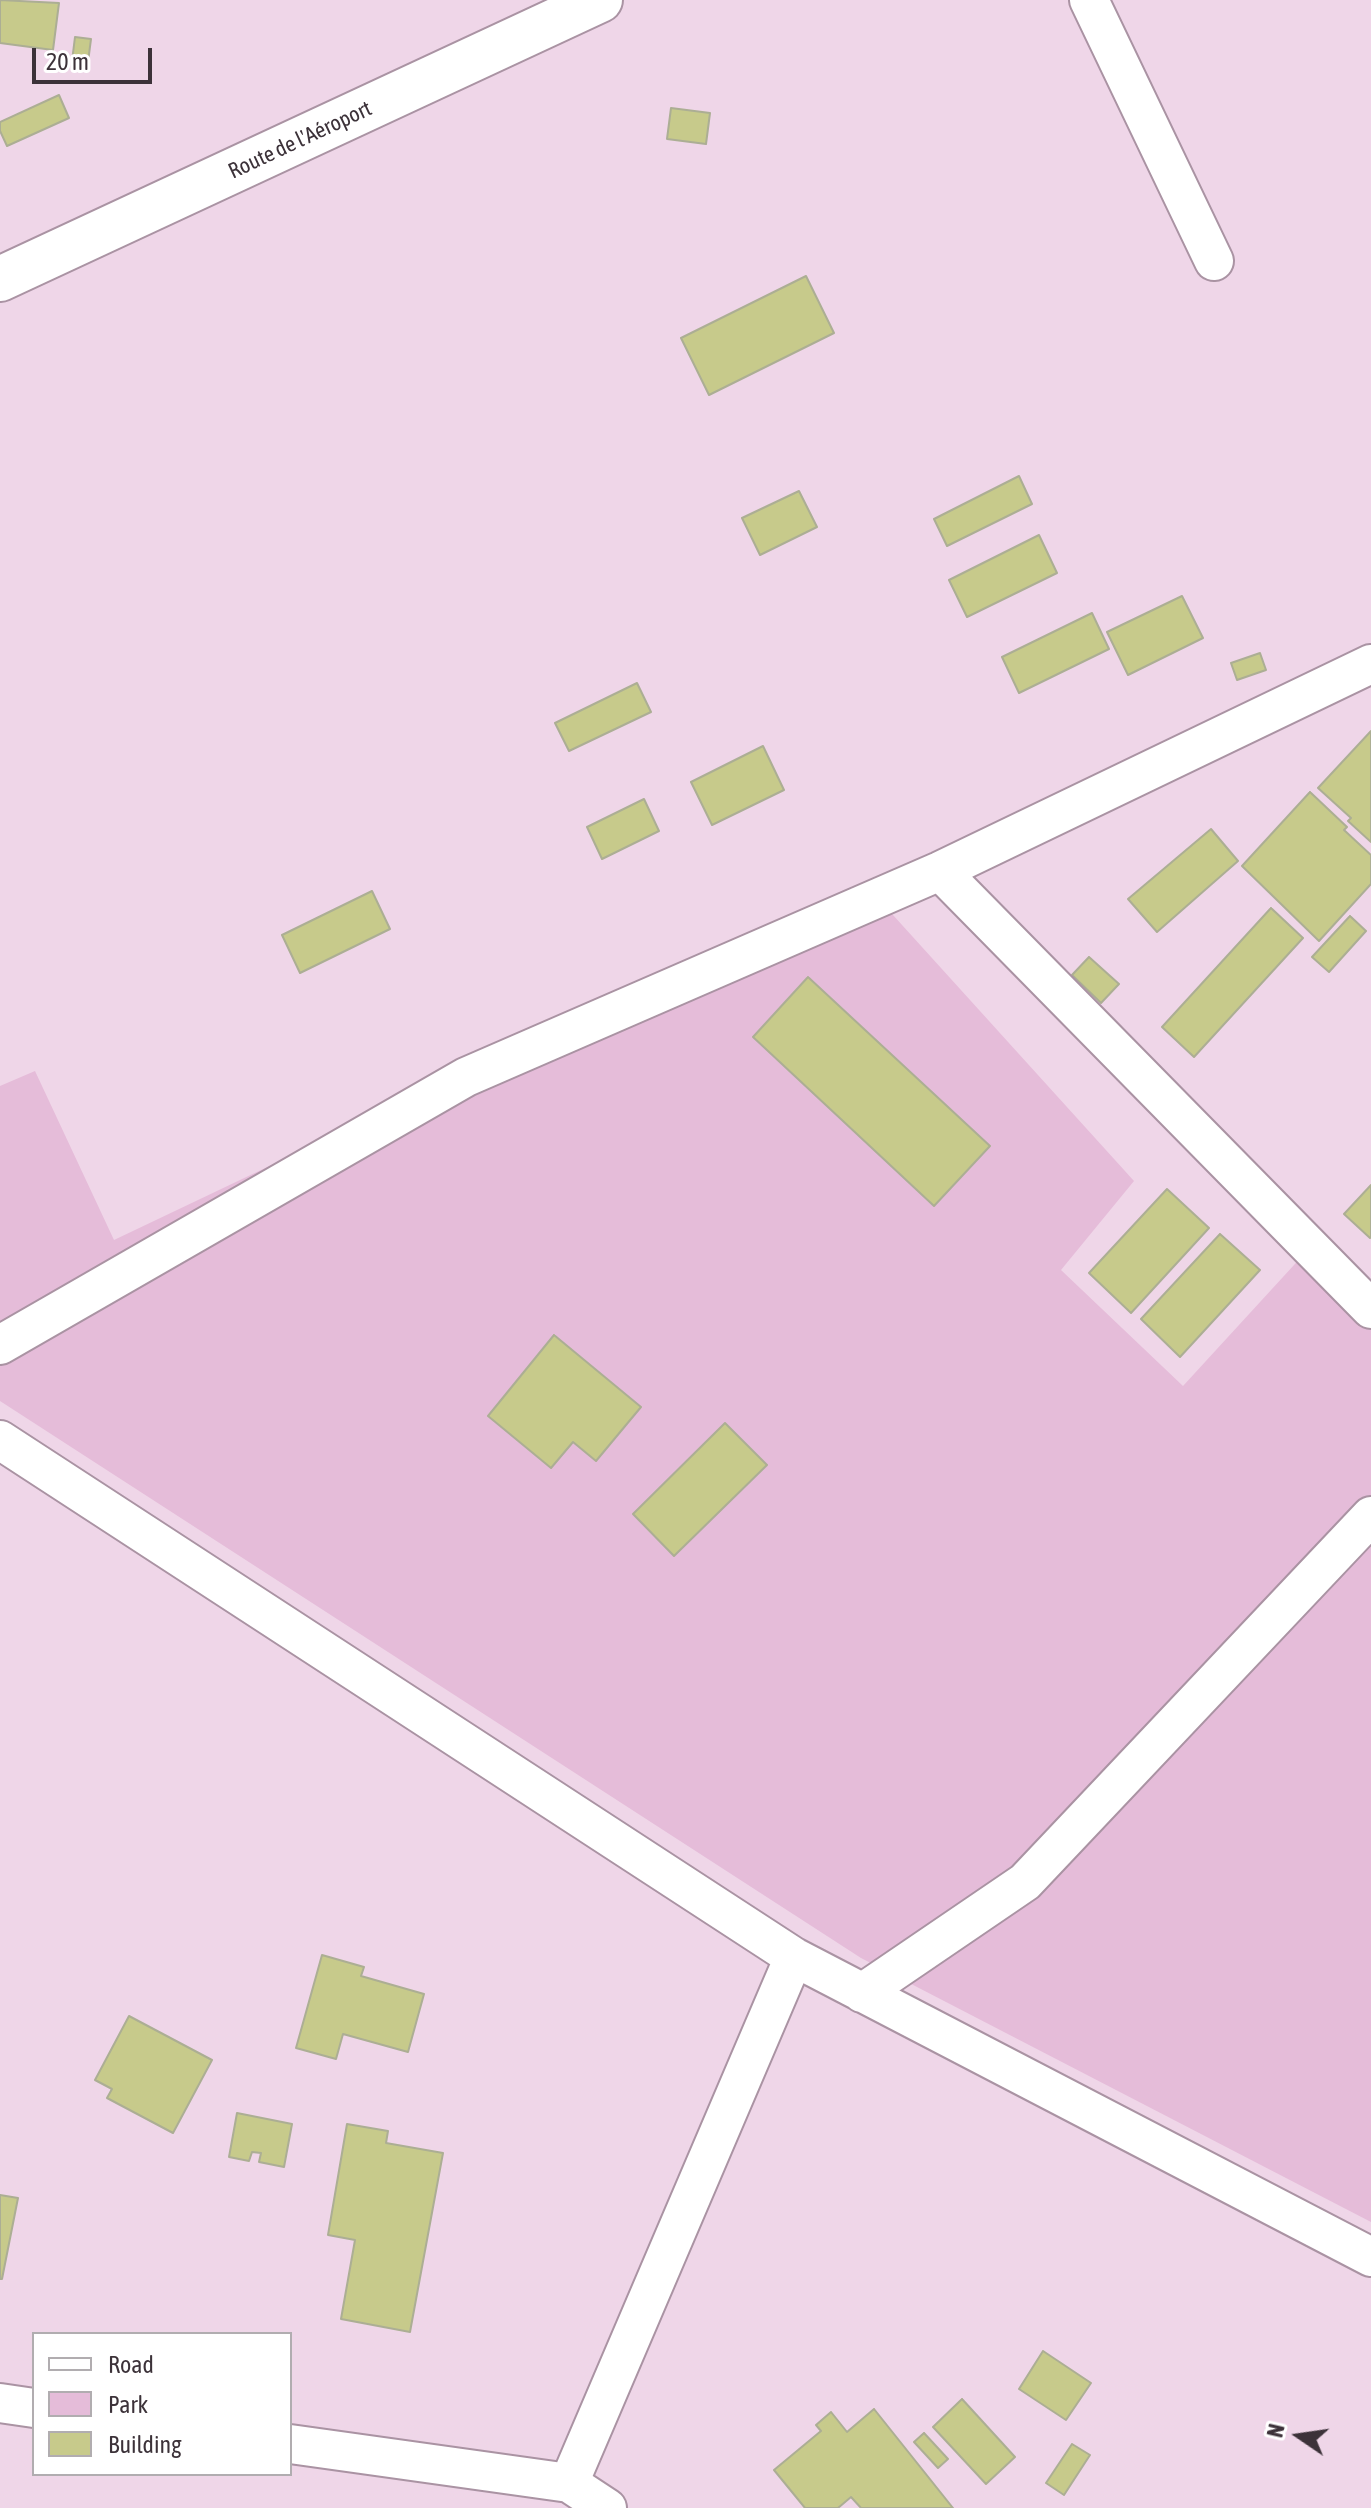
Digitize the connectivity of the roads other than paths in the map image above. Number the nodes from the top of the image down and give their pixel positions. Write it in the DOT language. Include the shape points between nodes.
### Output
graph roads {
  1 [pos="600,0"];
  2 [pos="1089,0"];
  3 [pos="1214,261"];
  4 [pos="0,279"];
  5 [pos="1371,664"];
  6 [pos="940,871"];
  7 [pos="1371,1309"];
  8 [pos="0,1345"];
  9 [pos="0,1440"];
  10 [pos="1371,1516"];
  11 [pos="794,1957"];
  12 [pos="862,1993"];
  13 [pos="1371,2257"];
  14 [pos="0,2403"];
  15 [pos="32,2408"];
  16 [pos="292,2444"];
  17 [pos="569,2483"];
  18 [pos="607,2508"];
  1 -- 4 [label="main road, Route de l'Aéroport"];
  2 -- 3 [label="street"];
  5 -- 6 [label="street"];
  6 -- 7 [label="street"];
  6 -- 8 [label="street" via="466,1077"];
  9 -- 11 [label="street"];
  10 -- 12 [label="street" via="1025,1882"];
  11 -- 12 [label="street"];
  11 -- 17 [label="street"];
  12 -- 13 [label="street"];
  14 -- 15 [label="street"];
  16 -- 17 [label="street"];
  17 -- 18 [label="street"];
}
